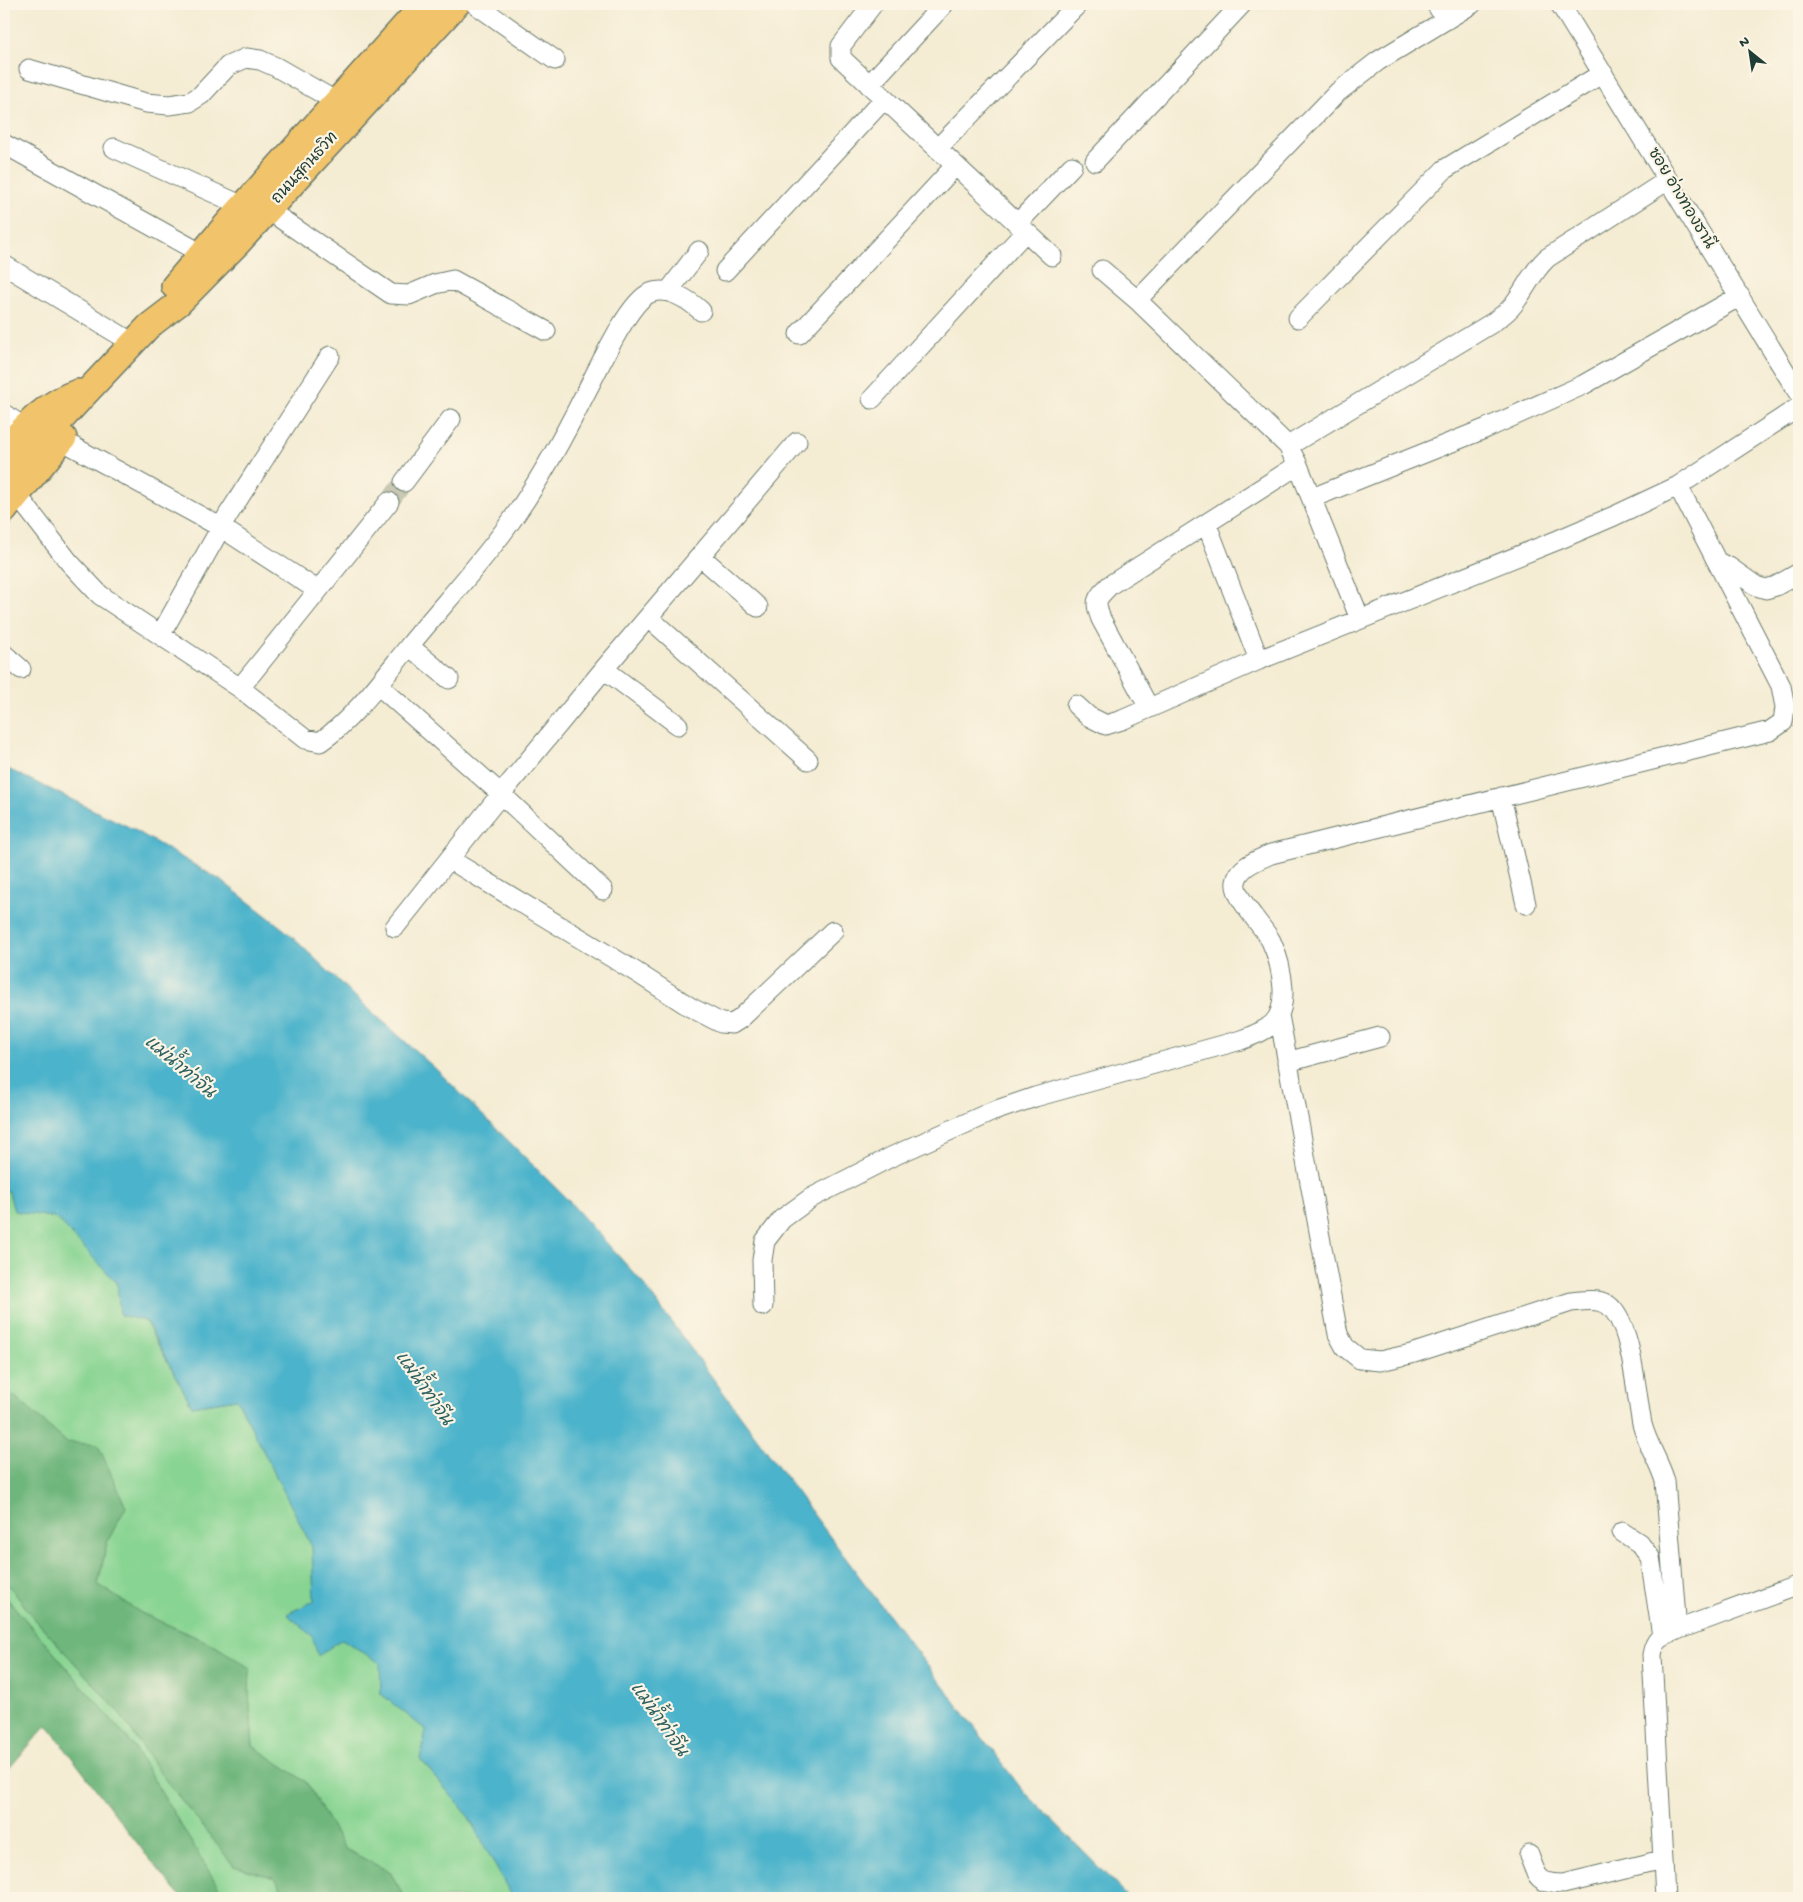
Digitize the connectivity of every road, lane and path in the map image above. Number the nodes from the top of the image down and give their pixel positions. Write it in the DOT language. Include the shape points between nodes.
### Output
graph roads {
  1 [pos="456,4"];
  2 [pos="475,4"];
  3 [pos="873,4"];
  4 [pos="944,4"];
  5 [pos="1078,4"];
  6 [pos="1242,4"];
  7 [pos="1472,4"];
  8 [pos="1560,4"];
  9 [pos="1441,12"];
  10 [pos="423,16"];
  11 [pos="555,60"];
  12 [pos="29,69"];
  13 [pos="1602,73"];
  14 [pos="869,85"];
  15 [pos="884,99"];
  16 [pos="337,102"];
  17 [pos="4,144"];
  18 [pos="114,148"];
  19 [pos="937,149"];
  20 [pos="1094,161"];
  21 [pos="955,166"];
  22 [pos="1072,166"];
  23 [pos="1668,180"];
  24 [pos="243,206"];
  25 [pos="268,210"];
  26 [pos="1021,228"];
  27 [pos="698,251"];
  28 [pos="1052,256"];
  29 [pos="210,258"];
  30 [pos="4,265"];
  31 [pos="1102,270"];
  32 [pos="725,271"];
  33 [pos="668,292"];
  34 [pos="1740,296"];
  35 [pos="1137,300"];
  36 [pos="701,311"];
  37 [pos="1298,318"];
  38 [pos="546,331"];
  39 [pos="799,334"];
  40 [pos="141,335"];
  41 [pos="330,356"];
  42 [pos="85,393"];
  43 [pos="1799,394"];
  44 [pos="872,399"];
  45 [pos="1799,407"];
  46 [pos="451,419"];
  47 [pos="14,420"];
  48 [pos="63,441"];
  49 [pos="797,442"];
  50 [pos="1288,446"];
  51 [pos="4,449"];
  52 [pos="1298,465"];
  53 [pos="404,482"];
  54 [pos="1678,486"];
  55 [pos="8,496"];
  56 [pos="1312,498"];
  57 [pos="389,502"];
  58 [pos="1207,525"];
  59 [pos="222,528"];
  60 [pos="700,556"];
  61 [pos="1717,562"];
  62 [pos="1799,573"];
  63 [pos="317,590"];
  64 [pos="758,607"];
  65 [pos="648,617"];
  66 [pos="1360,618"];
  67 [pos="161,634"];
  68 [pos="409,646"];
  69 [pos="4,654"];
  70 [pos="1259,660"];
  71 [pos="21,669"];
  72 [pos="604,669"];
  73 [pos="449,679"];
  74 [pos="378,685"];
  75 [pos="240,688"];
  76 [pos="1076,705"];
  77 [pos="1149,708"];
  78 [pos="678,725"];
  79 [pos="808,760"];
  80 [pos="501,794"];
  81 [pos="1501,797"];
  82 [pos="449,859"];
  83 [pos="603,890"];
  84 [pos="1526,904"];
  85 [pos="395,927"];
  86 [pos="833,931"];
  87 [pos="1279,1016"];
  88 [pos="1380,1037"];
  89 [pos="1287,1062"];
  90 [pos="763,1306"];
  91 [pos="1622,1532"];
  92 [pos="1799,1585"];
  93 [pos="1670,1633"];
  94 [pos="1529,1855"];
  95 [pos="1662,1860"];
  96 [pos="1666,1898"];
  1 -- 10 [label="main road, ถนนสุคนธวิท"];
  2 -- 11 [label="street"];
  3 -- 14 [label="street" via="841,46 840,58"];
  4 -- 14 [label="street"];
  5 -- 19 [label="street"];
  6 -- 20 [label="street"];
  7 -- 9 [label="street"];
  8 -- 13 [label="street, ซอย อ่างทองธานี"];
  9 -- 35 [label="street" via="1338,92"];
  10 -- 16 [label="main road, ถนนสุคนธวิท"];
  10 -- 25 [label="main road, ถนนสุคนธวิท"];
  12 -- 16 [label="street" via="146,103 169,105 190,102 228,66 246,58 276,67"];
  13 -- 23 [label="street, ซอย อ่างทองธานี"];
  13 -- 37 [label="street" via="1445,169"];
  14 -- 15 [label="street"];
  15 -- 19 [label="street"];
  15 -- 32 [label="street"];
  16 -- 24 [label="main road, ถนนสุคนธวิท"];
  17 -- 29 [label="street"];
  18 -- 24 [label="street"];
  19 -- 21 [label="street"];
  21 -- 26 [label="street"];
  21 -- 39 [label="street"];
  22 -- 26 [label="street"];
  23 -- 34 [label="street, ซอย อ่างทองธานี"];
  23 -- 50 [label="street" via="1547,258 1535,270 1512,308 1492,323"];
  24 -- 29 [label="main road, ถนนสุคนธวิท"];
  25 -- 29 [label="main road, ถนนสุคนธวิท"];
  25 -- 38 [label="street" via="391,294 409,295 453,280"];
  26 -- 28 [label="street"];
  26 -- 44 [label="street"];
  27 -- 33 [label="street"];
  29 -- 40 [label="main road, ถนนสุคนธวิท" via="170,290"];
  30 -- 40 [label="street"];
  31 -- 35 [label="street"];
  33 -- 36 [label="street" via="690,301"];
  33 -- 68 [label="street" via="645,296 619,328 548,464 504,530"];
  34 -- 43 [label="street, ซอย อ่างทองธานี"];
  34 -- 56 [label="street" via="1584,385"];
  35 -- 50 [label="street"];
  40 -- 42 [label="main road, ถนนสุคนธวิท"];
  41 -- 59 [label="street"];
  42 -- 47 [label="main road" via="63,397 45,409"];
  42 -- 48 [label="main road"];
  42 -- 55 [label="main road, ถนนสุคนธวิท" via="65,415"];
  45 -- 54 [label="street"];
  46 -- 53 [label="street"];
  47 -- 51 [label="main road"];
  48 -- 55 [label="main road"];
  48 -- 59 [label="street"];
  49 -- 60 [label="street"];
  50 -- 52 [label="street"];
  52 -- 56 [label="street"];
  52 -- 58 [label="street"];
  54 -- 61 [label="street"];
  54 -- 66 [label="street" via="1558,540"];
  55 -- 67 [label="street" via="100,595"];
  56 -- 66 [label="street"];
  57 -- 63 [label="street"];
  58 -- 70 [label="street"];
  58 -- 77 [label="street" via="1110,585 1098,596 1096,605 1102,619"];
  59 -- 63 [label="street"];
  59 -- 67 [label="street"];
  60 -- 64 [label="street"];
  60 -- 65 [label="street"];
  61 -- 62 [label="street" via="1766,589"];
  61 -- 81 [label="street" via="1781,686 1785,707 1783,722 1770,731"];
  63 -- 75 [label="street"];
  65 -- 72 [label="street"];
  65 -- 79 [label="street"];
  66 -- 70 [label="street"];
  67 -- 75 [label="street"];
  68 -- 73 [label="street"];
  68 -- 74 [label="street"];
  69 -- 71 [label="street"];
  70 -- 77 [label="street"];
  72 -- 78 [label="street"];
  72 -- 80 [label="street"];
  74 -- 75 [label="street" via="333,733 320,742 305,739"];
  74 -- 80 [label="street"];
  76 -- 77 [label="street" via="1106,725"];
  80 -- 82 [label="street"];
  80 -- 83 [label="street"];
  81 -- 84 [label="street"];
  81 -- 87 [label="street" via="1271,854 1252,862 1239,874 1236,884 1240,896 1270,940 1278,960 1283,1001"];
  82 -- 85 [label="street"];
  82 -- 86 [label="street" via="721,1023 732,1024 740,1019"];
  87 -- 89 [label="street"];
  87 -- 90 [label="street" via="1266,1031 1241,1040 991,1112 891,1157 811,1198 782,1219 765,1241"];
  88 -- 89 [label="street"];
  89 -- 93 [label="street" via="1338,1334 1345,1347 1360,1359 1380,1361 1411,1354 1571,1302 1589,1300 1607,1304 1615,1312 1628,1346 1642,1425 1665,1481"];
  91 -- 93 [label="street" via="1639,1543 1650,1558"];
  92 -- 93 [label="street"];
  93 -- 95 [label="street" via="1654,1644 1652,1655"];
  94 -- 95 [label="street" via="1539,1877 1547,1884 1563,1884"];
  95 -- 96 [label="street"];
}
